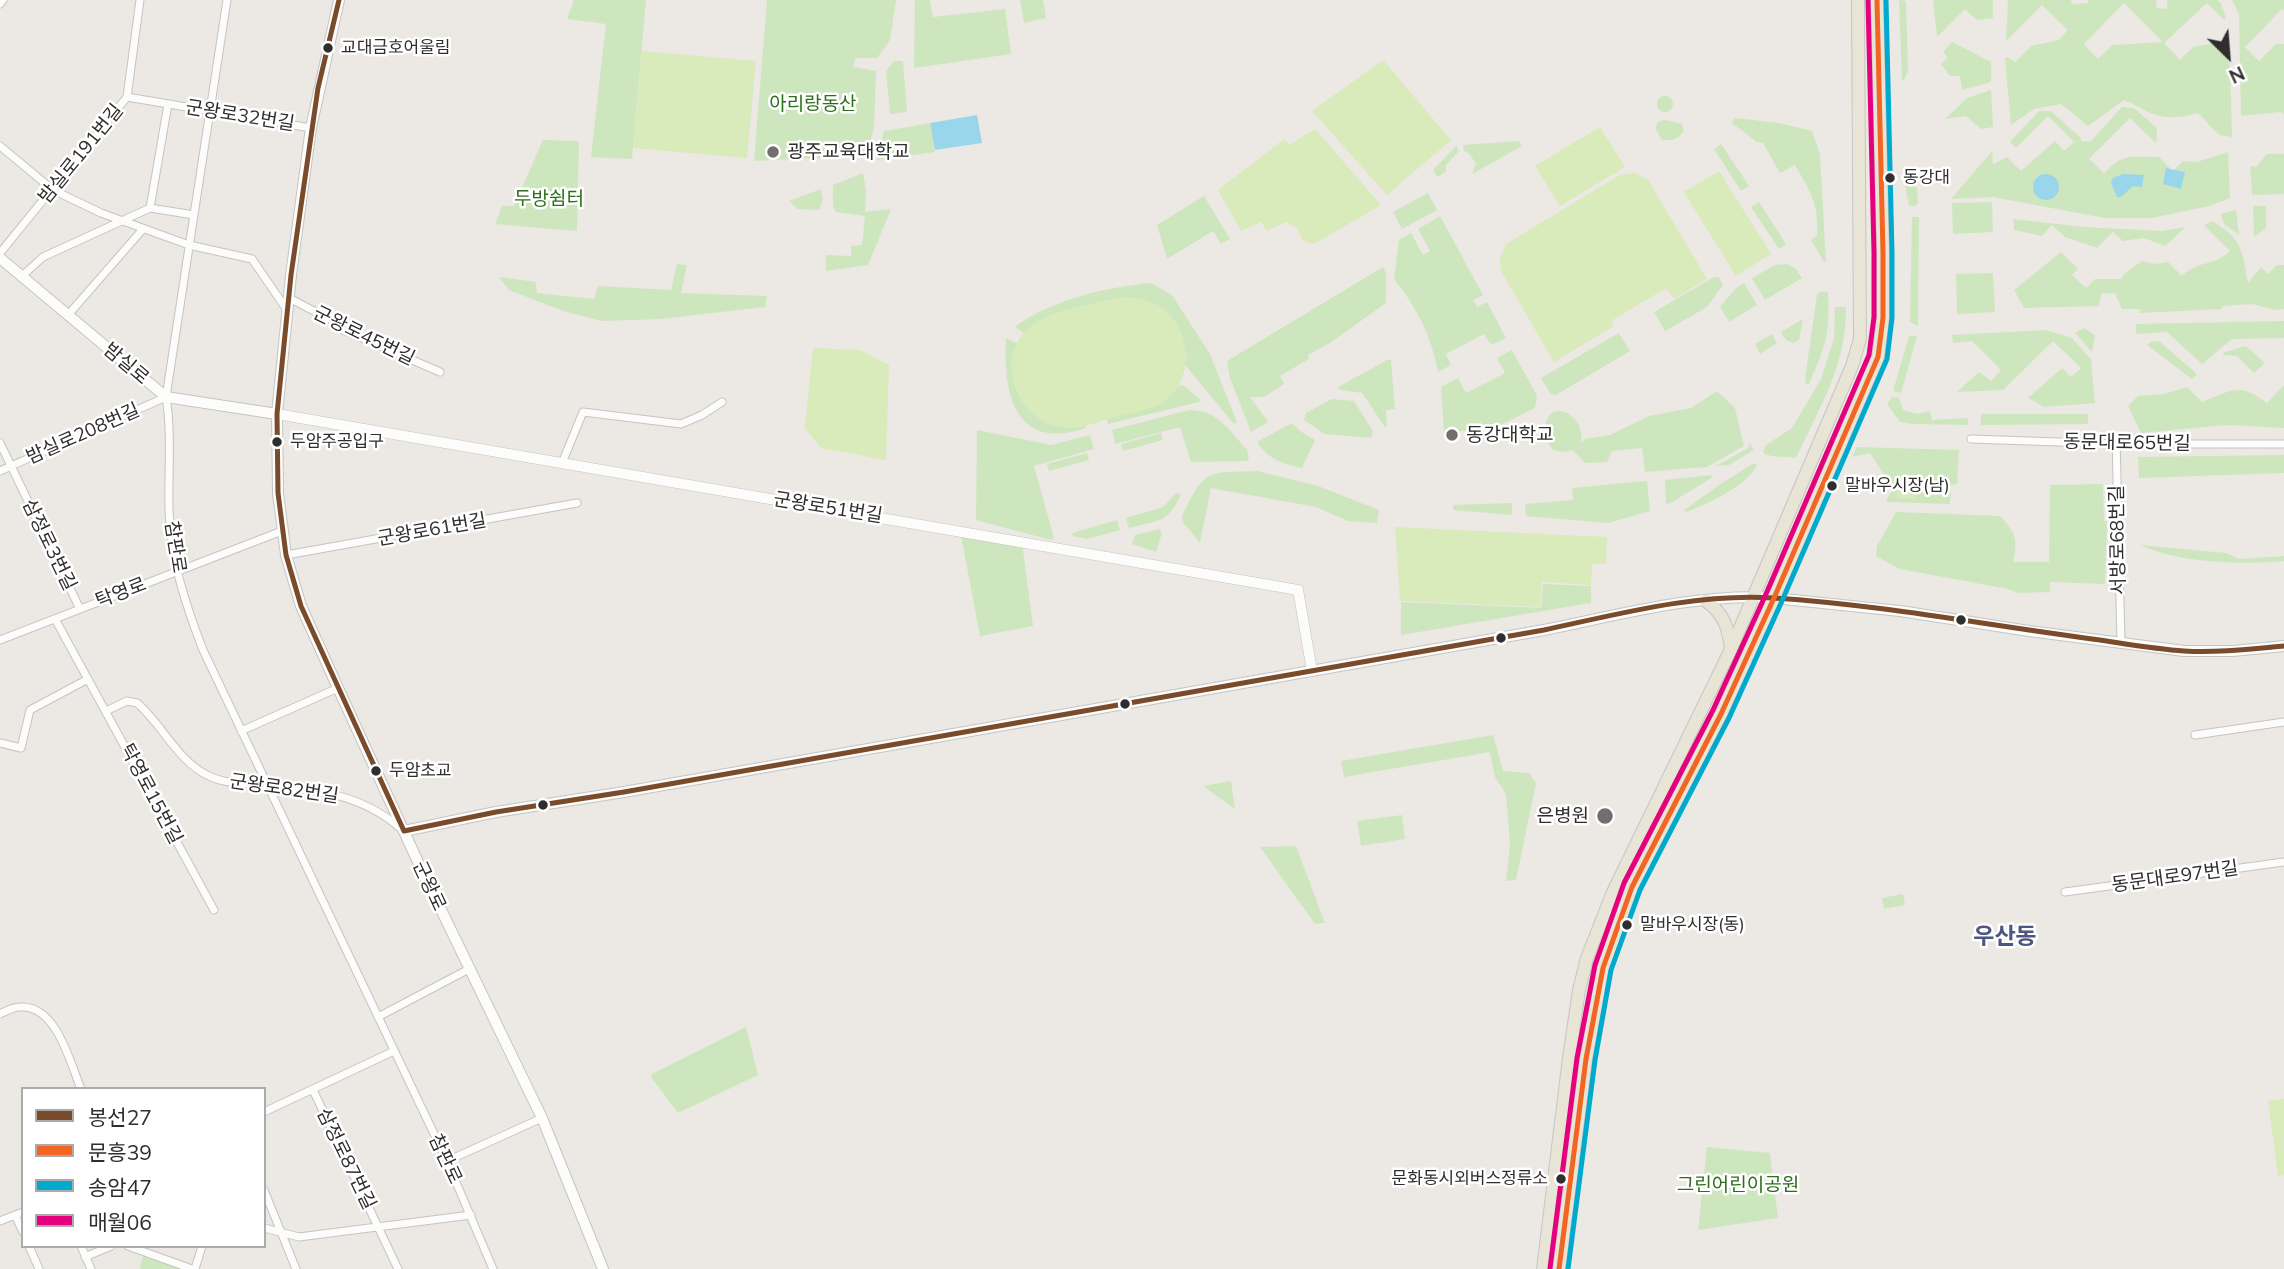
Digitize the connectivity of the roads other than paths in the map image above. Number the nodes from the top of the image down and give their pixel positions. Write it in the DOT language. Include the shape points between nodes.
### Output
graph roads {
  1 [pos="140,0"];
  2 [pos="227,0"];
  3 [pos="339,0"];
  4 [pos="1858,0"];
  5 [pos="1877,0"];
  6 [pos="127,97"];
  7 [pos="168,104"];
  8 [pos="210,111"];
  9 [pos="311,128"];
  10 [pos="0,146"];
  11 [pos="53,190"];
  12 [pos="150,208"];
  13 [pos="194,215"];
  14 [pos="121,220"];
  15 [pos="143,229"];
  16 [pos="189,245"];
  17 [pos="0,253"];
  18 [pos="0,258"];
  19 [pos="22,276"];
  20 [pos="289,298"];
  21 [pos="288,311"];
  22 [pos="68,316"];
  23 [pos="440,372"];
  24 [pos="166,397"];
  25 [pos="722,402"];
  26 [pos="277,415"];
  27 [pos="1970,439"];
  28 [pos="2116,440"];
  29 [pos="0,443"];
  30 [pos="2284,444"];
  31 [pos="562,463"];
  32 [pos="11,467"];
  33 [pos="0,471"];
  34 [pos="577,503"];
  35 [pos="282,531"];
  36 [pos="286,555"];
  37 [pos="178,571"];
  38 [pos="1755,596"];
  39 [pos="1774,597"];
  40 [pos="1706,601"];
  41 [pos="80,609"];
  42 [pos="55,619"];
  43 [pos="0,640"];
  44 [pos="2120,643"];
  45 [pos="2284,646"];
  46 [pos="1731,649"];
  47 [pos="1312,671"];
  48 [pos="88,679"];
  49 [pos="338,688"];
  50 [pos="106,711"];
  51 [pos="2284,722"];
  52 [pos="241,731"];
  53 [pos="2195,735"];
  54 [pos="0,743"];
  55 [pos="266,785"];
  56 [pos="404,831"];
  57 [pos="2284,862"];
  58 [pos="2065,892"];
  59 [pos="214,910"];
  60 [pos="469,969"];
  61 [pos="0,1014"];
  62 [pos="378,1017"];
  63 [pos="394,1051"];
  64 [pos="80,1087"];
  65 [pos="313,1090"];
  66 [pos="266,1111"];
  67 [pos="542,1118"];
  68 [pos="447,1161"];
  69 [pos="266,1195"];
  70 [pos="19,1213"];
  71 [pos="471,1215"];
  72 [pos="0,1221"];
  73 [pos="380,1228"];
  74 [pos="266,1229"];
  75 [pos="283,1235"];
  76 [pos="30,1248"];
  77 [pos="81,1248"];
  78 [pos="106,1248"];
  79 [pos="134,1248"];
  80 [pos="201,1248"];
  81 [pos="85,1256"];
  82 [pos="39,1269"];
  83 [pos="91,1269"];
  84 [pos="194,1269"];
  85 [pos="296,1269"];
  86 [pos="398,1269"];
  87 [pos="493,1269"];
  88 [pos="603,1269"];
  89 [pos="1543,1269"];
  90 [pos="1559,1269"];
  1 -- 6 [label="street, 밤실로191번길"];
  2 -- 8 [label="street, 참판로"];
  3 -- 9 [label="main road, 군왕로"];
  4 -- 38 [label="main road" via="1860,339"];
  5 -- 39 [label="main road" via="1883,253 1878,357"];
  6 -- 7 [label="street, 군왕로32번길"];
  6 -- 11 [label="street, 밤실로191번길"];
  7 -- 8 [label="street, 군왕로32번길"];
  7 -- 12 [label="street, 군왕로32번길"];
  8 -- 9 [label="street, 군왕로32번길"];
  8 -- 13 [label="street, 참판로"];
  9 -- 20 [label="main road, 군왕로"];
  10 -- 11 [label="street"];
  11 -- 14 [label="street"];
  11 -- 17 [label="street, 밤실로191번길"];
  12 -- 13 [label="street"];
  12 -- 14 [label="street"];
  13 -- 16 [label="street, 참판로"];
  14 -- 15 [label="street"];
  14 -- 19 [label="street" via="43,257"];
  15 -- 16 [label="street"];
  15 -- 22 [label="street"];
  16 -- 21 [label="street" via="252,259"];
  16 -- 24 [label="street, 참판로"];
  18 -- 19 [label="main road, 밤실로"];
  19 -- 22 [label="main road, 밤실로"];
  20 -- 21 [label="main road, 군왕로"];
  20 -- 23 [label="street, 군왕로45번길" via="341,329"];
  21 -- 26 [label="main road, 군왕로"];
  22 -- 24 [label="main road, 밤실로"];
  24 -- 26 [label="main road, 밤실로"];
  24 -- 32 [label="street, 밤실로208번길"];
  24 -- 37 [label="street, 참판로" via="169,511"];
  25 -- 31 [label="street" via="681,424 583,412"];
  26 -- 31 [label="street, 군왕로51번길"];
  26 -- 35 [label="main road, 군왕로"];
  27 -- 28 [label="street, 동문대로65번길"];
  28 -- 30 [label="street, 동문대로65번길"];
  28 -- 44 [label="street, 서방로68번길"];
  29 -- 32 [label="street, 삼정로3번길"];
  31 -- 47 [label="street, 군왕로51번길" via="1297,590"];
  32 -- 33 [label="street, 밤실로208번길"];
  32 -- 41 [label="street, 삼정로3번길"];
  34 -- 36 [label="street, 군왕로61번길"];
  35 -- 36 [label="main road, 군왕로"];
  35 -- 37 [label="street, 탁영로"];
  36 -- 49 [label="main road, 군왕로" via="301,606"];
  37 -- 41 [label="street, 탁영로"];
  37 -- 52 [label="street, 참판로" via="203,650"];
  38 -- 39 [label="main road"];
  38 -- 40 [label="main road"];
  38 -- 46 [label="main road"];
  39 -- 44 [label="main road"];
  39 -- 90 [label="main road" via="1721,714 1632,887 1603,968 1586,1059"];
  40 -- 46 [label="main road" via="1721,613"];
  40 -- 47 [label="main road"];
  41 -- 42 [label="street, 탁영로"];
  42 -- 43 [label="street, 탁영로"];
  42 -- 48 [label="street, 탁영로15번길"];
  44 -- 45 [label="main road" via="2184,651"];
  46 -- 89 [label="main road" via="1613,892 1587,958 1571,1045"];
  47 -- 56 [label="main road"];
  48 -- 50 [label="street, 탁영로15번길"];
  48 -- 54 [label="street" via="30,710 20,748"];
  49 -- 52 [label="street"];
  49 -- 56 [label="main road, 군왕로"];
  50 -- 55 [label="street, 군왕로82번길" via="131,700 206,775"];
  50 -- 59 [label="street, 탁영로15번길"];
  51 -- 53 [label="street"];
  52 -- 55 [label="street, 참판로"];
  55 -- 56 [label="street, 군왕로82번길" via="342,795 383,813"];
  55 -- 62 [label="street, 참판로"];
  56 -- 60 [label="main road, 군왕로"];
  57 -- 58 [label="street, 동문대로97번길"];
  60 -- 62 [label="street"];
  60 -- 67 [label="main road, 군왕로"];
  61 -- 64 [label="street" via="23,1006 43,1013 53,1024"];
  62 -- 63 [label="street, 참판로"];
  63 -- 65 [label="street"];
  63 -- 68 [label="street, 참판로"];
  65 -- 66 [label="street"];
  65 -- 73 [label="street, 삼정로87번길"];
  67 -- 68 [label="street"];
  67 -- 88 [label="main road, 군왕로"];
  68 -- 71 [label="street, 참판로"];
  69 -- 75 [label="street"];
  70 -- 72 [label="street"];
  71 -- 73 [label="street, 삼정로87번길"];
  71 -- 87 [label="street, 참판로"];
  73 -- 75 [label="street, 삼정로87번길"];
  73 -- 86 [label="street, 삼정로87번길"];
  74 -- 75 [label="street, 삼정로87번길"];
  75 -- 85 [label="street"];
  76 -- 82 [label="street"];
  77 -- 81 [label="street"];
  78 -- 81 [label="street"];
  79 -- 84 [label="street"];
  80 -- 84 [label="street"];
  81 -- 83 [label="street"];
}
